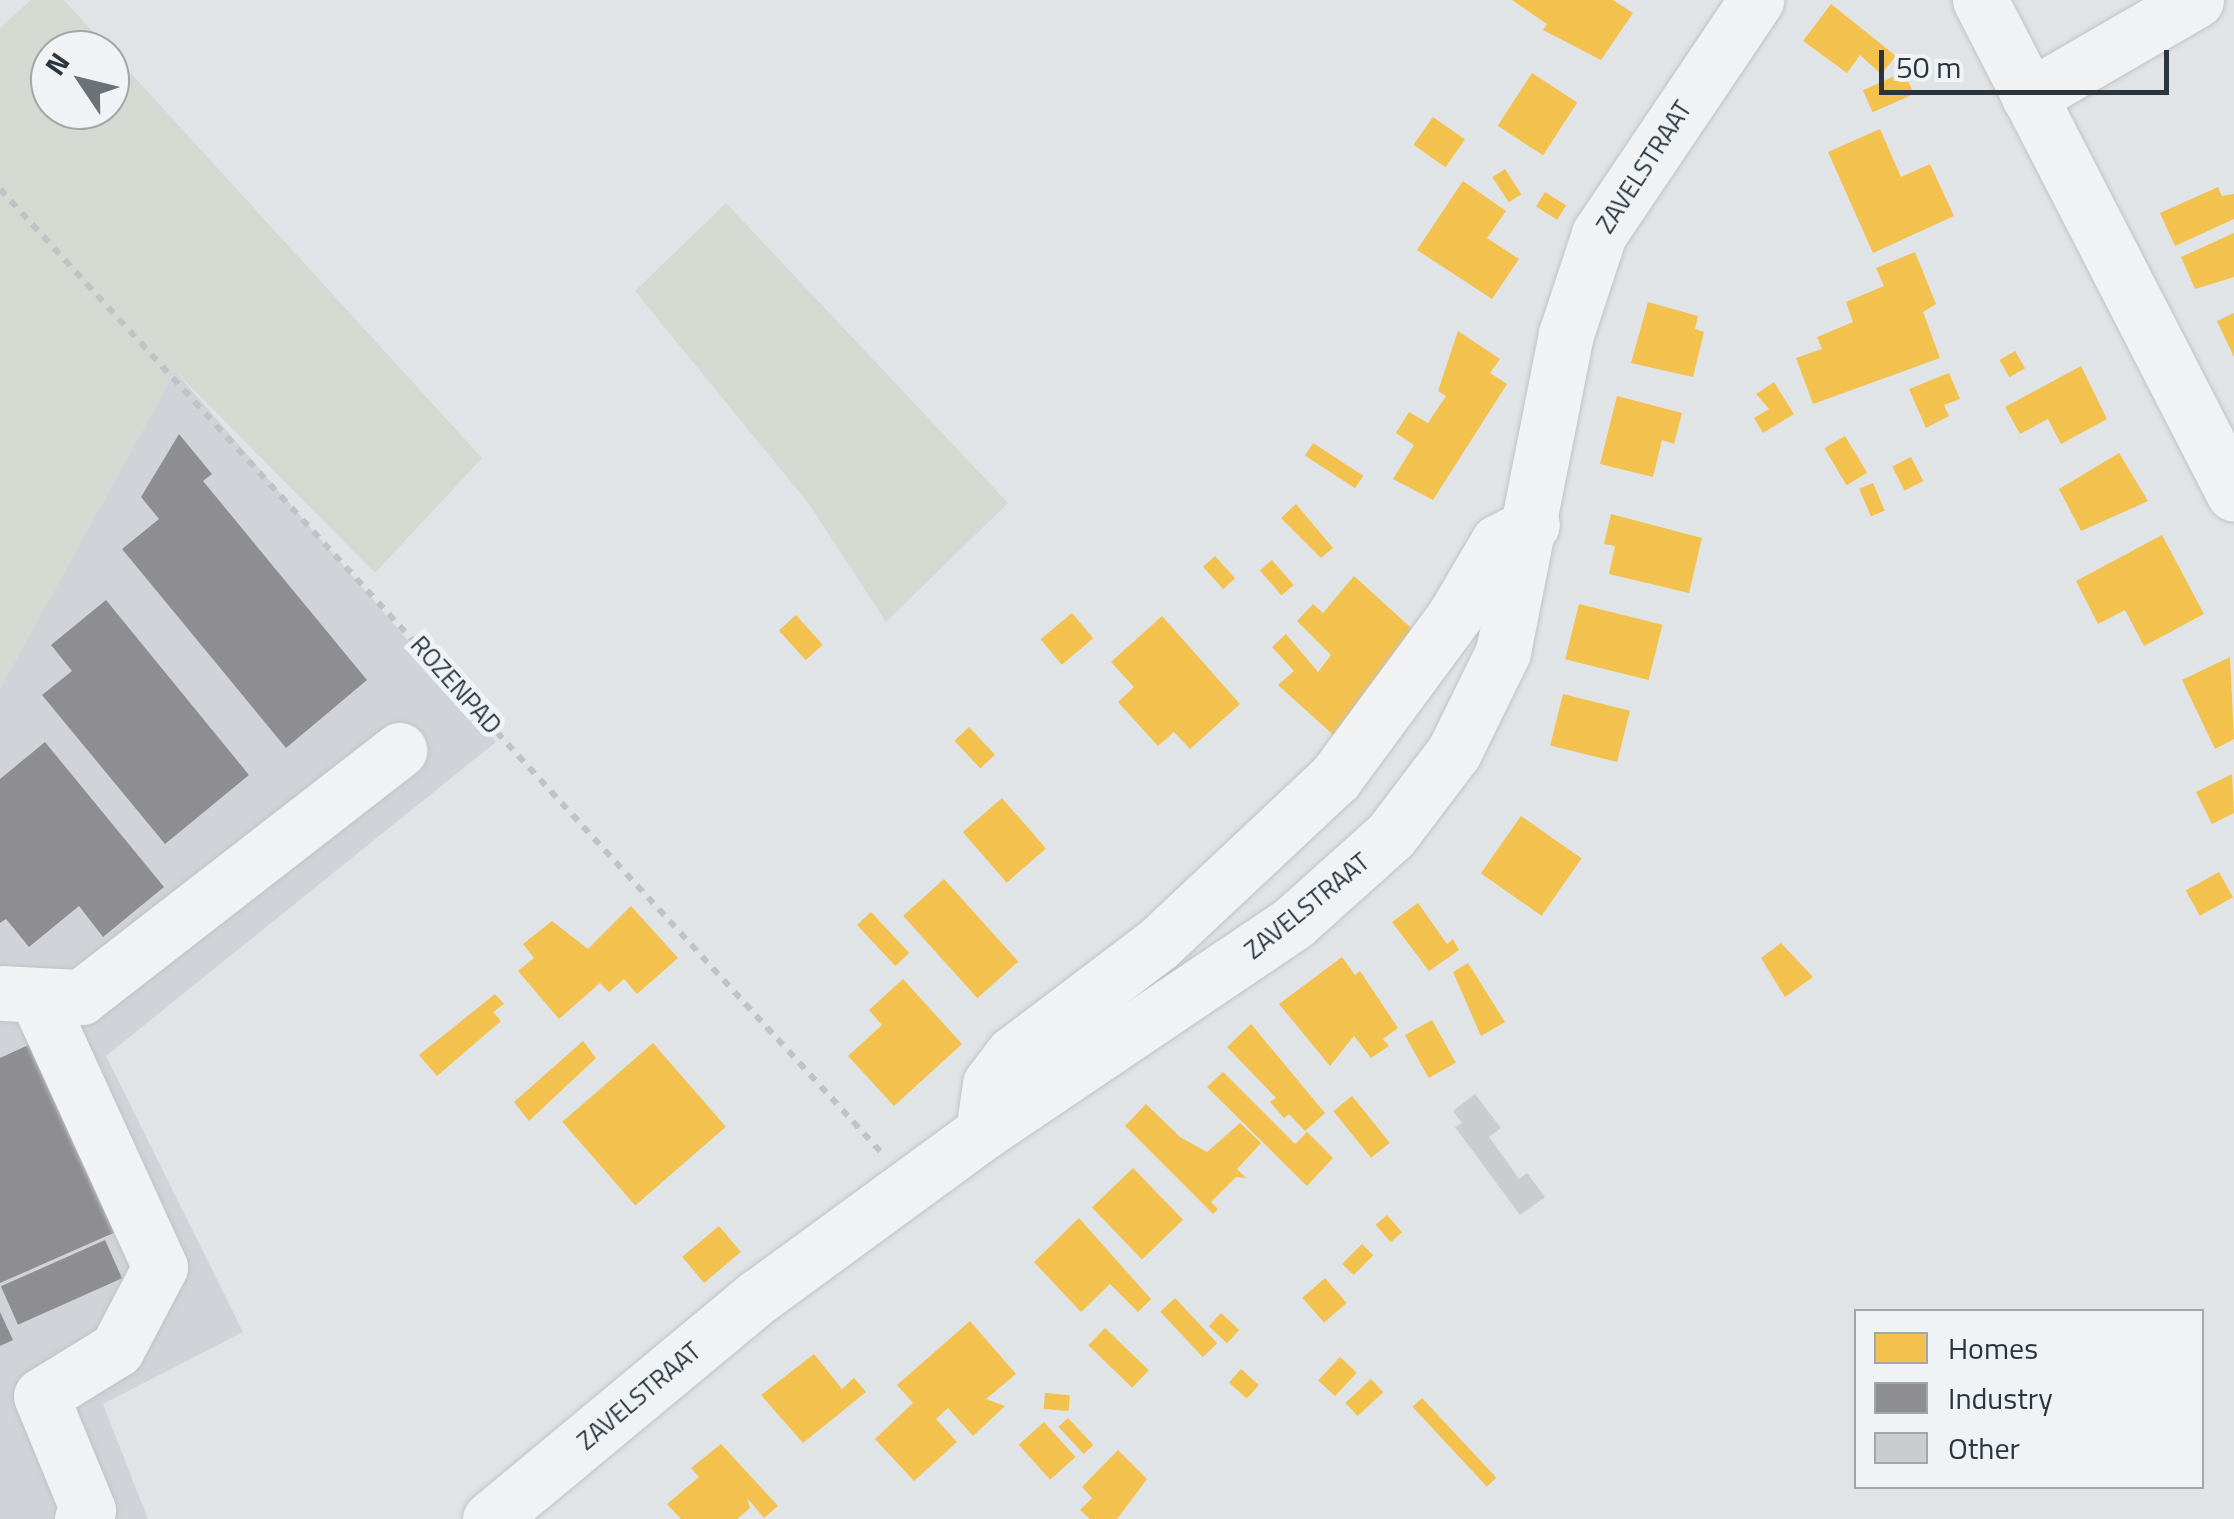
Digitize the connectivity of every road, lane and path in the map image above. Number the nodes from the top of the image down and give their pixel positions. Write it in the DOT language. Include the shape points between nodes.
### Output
graph roads {
  1 [pos="1756,0"];
  2 [pos="1980,0"];
  3 [pos="2196,0"];
  4 [pos="2029,97"];
  5 [pos="0,190"];
  6 [pos="2234,494"];
  7 [pos="1532,526"];
  8 [pos="400,750"];
  9 [pos="18,994"];
  10 [pos="982,1132"];
  11 [pos="909,1184"];
  12 [pos="82,1519"];
  13 [pos="490,1519"];
  1 -- 7 [label="street, ZAVELSTRAAT" via="1598,234 1566,334"];
  2 -- 4 [label="street"];
  3 -- 4 [label="street"];
  4 -- 6 [label="street"];
  5 -- 11 [label="path, ROZENPAD"];
  7 -- 10 [label="street" via="1498,542 1456,615 1335,778 1158,944 1014,1054 990,1084"];
  7 -- 10 [label="street, ZAVELSTRAAT" via="1504,652 1480,705 1392,835 1294,922"];
  8 -- 9 [label="street" via="81,997"];
  9 -- 12 [label="street" via="160,1267 117,1350 42,1396 88,1510"];
  10 -- 11 [label="street, ZAVELSTRAAT"];
  11 -- 13 [label="street, ZAVELSTRAAT" via="759,1296"];
}
